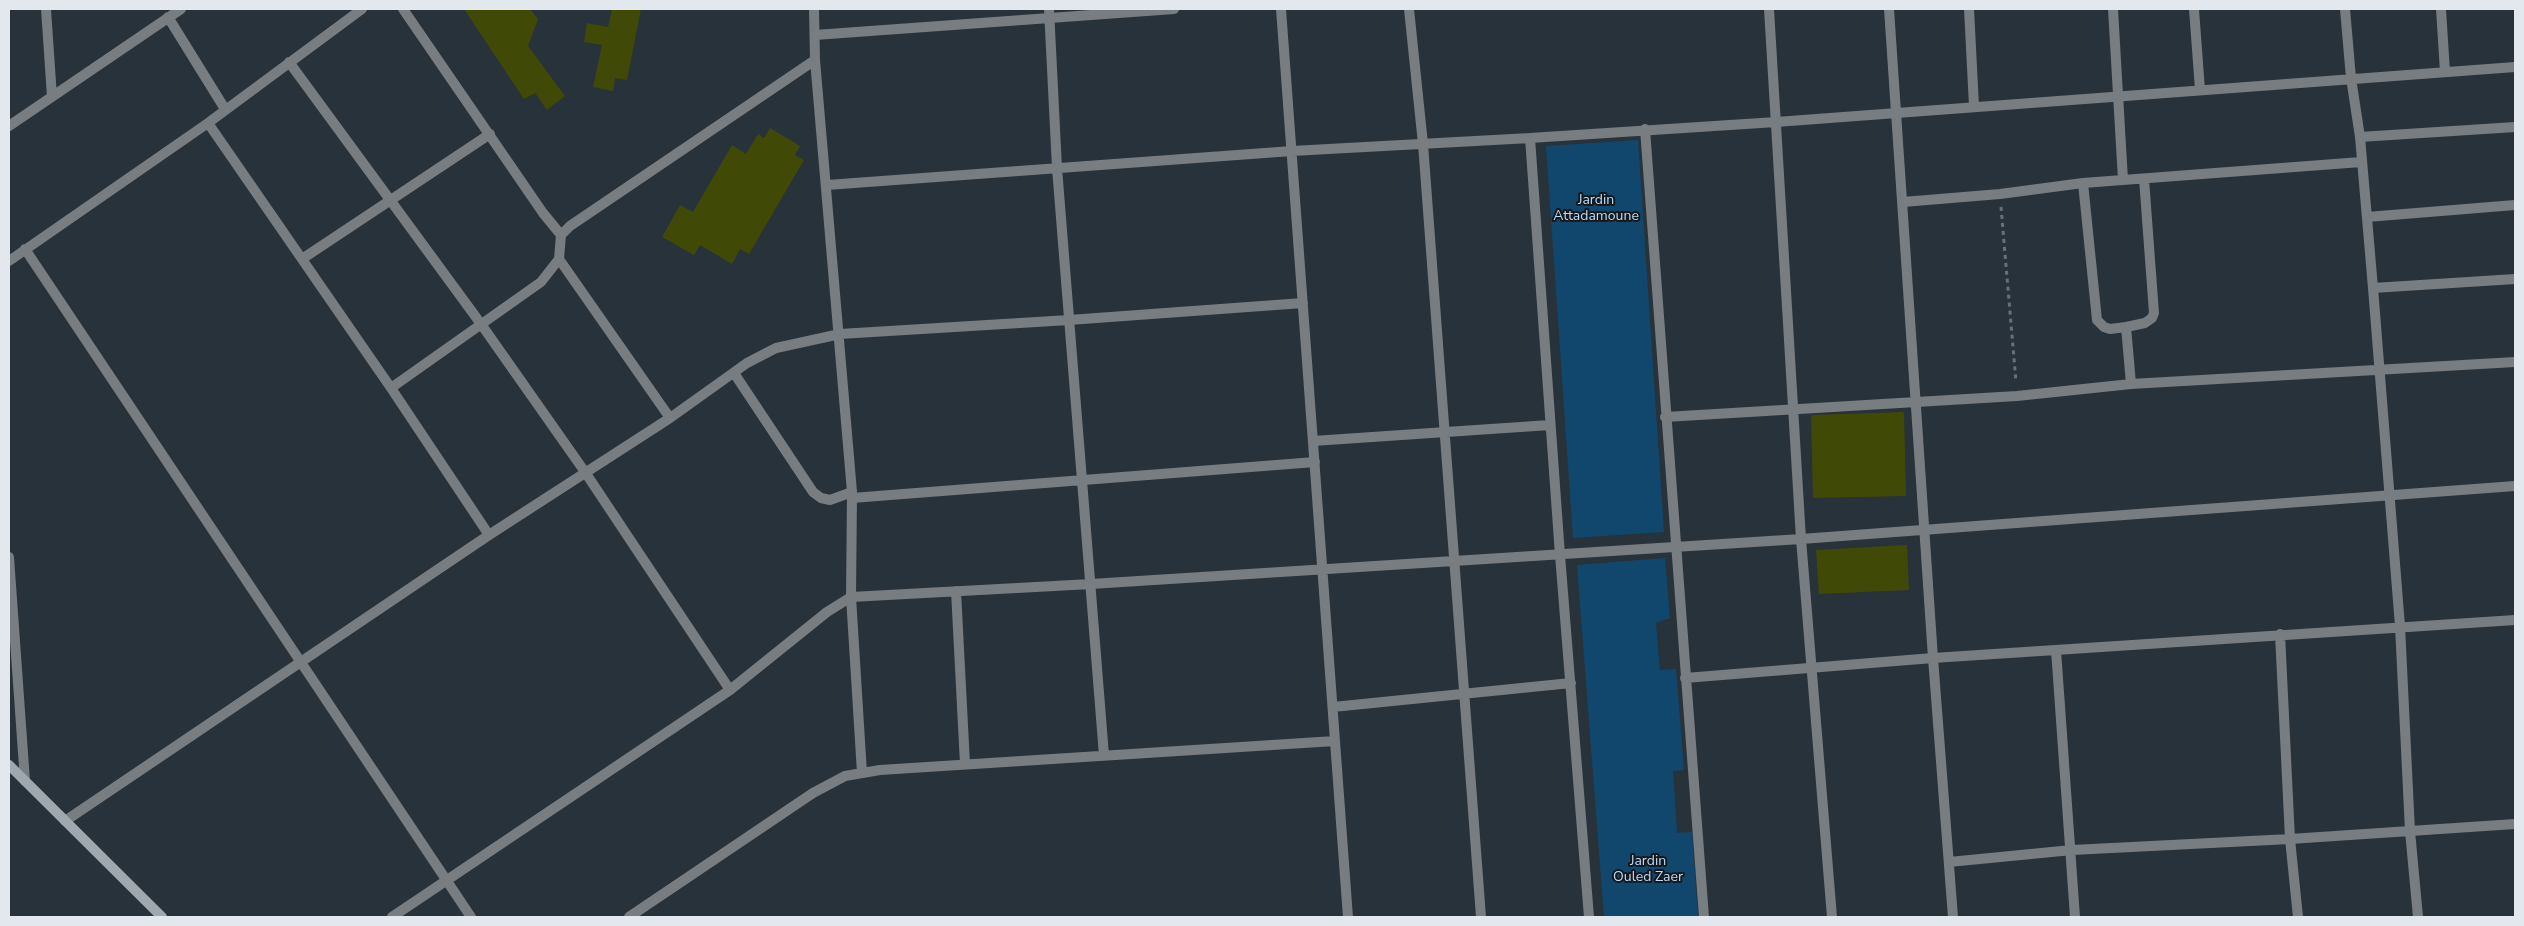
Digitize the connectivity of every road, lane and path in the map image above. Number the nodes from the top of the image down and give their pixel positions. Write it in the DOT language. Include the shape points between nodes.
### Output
graph roads {
  1 [pos="46,9"];
  2 [pos="180,9"];
  3 [pos="362,9"];
  4 [pos="403,9"];
  5 [pos="814,9"];
  6 [pos="1174,9"];
  7 [pos="1281,9"];
  8 [pos="1409,9"];
  9 [pos="1769,9"];
  10 [pos="1889,9"];
  11 [pos="1969,9"];
  12 [pos="2113,9"];
  13 [pos="2194,9"];
  14 [pos="2345,9"];
  15 [pos="2441,9"];
  16 [pos="1049,14"];
  17 [pos="168,17"];
  18 [pos="815,35"];
  19 [pos="815,60"];
  20 [pos="289,62"];
  21 [pos="2515,67"];
  22 [pos="2445,72"];
  23 [pos="2351,78"];
  24 [pos="2200,90"];
  25 [pos="2118,96"];
  26 [pos="52,97"];
  27 [pos="1974,106"];
  28 [pos="225,109"];
  29 [pos="1895,112"];
  30 [pos="1776,122"];
  31 [pos="208,123"];
  32 [pos="9,126"];
  33 [pos="2515,127"];
  34 [pos="1645,129"];
  35 [pos="490,134"];
  36 [pos="2360,137"];
  37 [pos="1530,138"];
  38 [pos="1424,144"];
  39 [pos="1292,151"];
  40 [pos="2361,162"];
  41 [pos="1058,168"];
  42 [pos="2144,179"];
  43 [pos="2123,180"];
  44 [pos="2083,183"];
  45 [pos="827,185"];
  46 [pos="2000,194"];
  47 [pos="390,200"];
  48 [pos="1903,202"];
  49 [pos="2515,205"];
  50 [pos="2367,217"];
  51 [pos="561,236"];
  52 [pos="25,249"];
  53 [pos="302,259"];
  54 [pos="559,259"];
  55 [pos="9,261"];
  56 [pos="2515,279"];
  57 [pos="2373,288"];
  58 [pos="1303,303"];
  59 [pos="1070,320"];
  60 [pos="481,324"];
  61 [pos="2126,327"];
  62 [pos="840,334"];
  63 [pos="2515,362"];
  64 [pos="2379,371"];
  65 [pos="734,374"];
  66 [pos="2131,384"];
  67 [pos="391,388"];
  68 [pos="2017,396"];
  69 [pos="1917,402"];
  70 [pos="1794,410"];
  71 [pos="1665,416"];
  72 [pos="670,418"];
  73 [pos="1550,425"];
  74 [pos="1445,432"];
  75 [pos="1313,441"];
  76 [pos="1315,462"];
  77 [pos="585,472"];
  78 [pos="1083,480"];
  79 [pos="2515,486"];
  80 [pos="852,495"];
  81 [pos="2389,495"];
  82 [pos="1924,530"];
  83 [pos="489,535"];
  84 [pos="1802,539"];
  85 [pos="1675,546"];
  86 [pos="1560,555"];
  87 [pos="9,557"];
  88 [pos="1454,562"];
  89 [pos="1323,570"];
  90 [pos="1091,584"];
  91 [pos="956,591"];
  92 [pos="851,597"];
  93 [pos="2515,620"];
  94 [pos="2400,626"];
  95 [pos="2280,634"];
  96 [pos="2056,650"];
  97 [pos="1933,658"];
  98 [pos="301,663"];
  99 [pos="1812,668"];
  100 [pos="1685,678"];
  101 [pos="1571,683"];
  102 [pos="730,690"];
  103 [pos="1464,693"];
  104 [pos="1333,707"];
  105 [pos="1335,741"];
  106 [pos="1104,755"];
  107 [pos="965,764"];
  108 [pos="9,765"];
  109 [pos="862,773"];
  110 [pos="25,781"];
  111 [pos="66,821"];
  112 [pos="2515,824"];
  113 [pos="2410,831"];
  114 [pos="2290,839"];
  115 [pos="2072,850"];
  116 [pos="1949,862"];
  117 [pos="445,880"];
  118 [pos="162,917"];
  119 [pos="392,917"];
  120 [pos="471,917"];
  121 [pos="629,917"];
  122 [pos="1348,917"];
  123 [pos="1480,917"];
  124 [pos="1590,917"];
  125 [pos="1704,917"];
  126 [pos="1832,917"];
  127 [pos="1953,917"];
  128 [pos="2075,917"];
  129 [pos="2298,917"];
  130 [pos="2418,917"];
  1 -- 26 [label="street"];
  2 -- 17 [label="street"];
  3 -- 20 [label="street"];
  4 -- 35 [label="street"];
  5 -- 18 [label="street"];
  6 -- 16 [label="street"];
  7 -- 39 [label="street"];
  8 -- 38 [label="street"];
  9 -- 30 [label="street"];
  10 -- 29 [label="street"];
  11 -- 27 [label="street"];
  12 -- 25 [label="street"];
  13 -- 24 [label="street"];
  14 -- 23 [label="street"];
  15 -- 22 [label="street"];
  16 -- 18 [label="street"];
  16 -- 41 [label="street"];
  17 -- 26 [label="street"];
  17 -- 28 [label="street"];
  18 -- 19 [label="street"];
  19 -- 45 [label="street"];
  19 -- 51 [label="street" via="570,226"];
  20 -- 28 [label="street"];
  20 -- 47 [label="street"];
  21 -- 22 [label="street"];
  22 -- 23 [label="street"];
  23 -- 24 [label="street"];
  23 -- 36 [label="street"];
  24 -- 25 [label="street"];
  25 -- 27 [label="street"];
  25 -- 43 [label="street"];
  26 -- 32 [label="street"];
  27 -- 29 [label="street"];
  28 -- 31 [label="street"];
  29 -- 30 [label="street"];
  29 -- 48 [label="street"];
  30 -- 34 [label="street"];
  30 -- 70 [label="street"];
  31 -- 52 [label="street"];
  31 -- 53 [label="street"];
  33 -- 36 [label="street"];
  34 -- 37 [label="street"];
  34 -- 71 [label="street"];
  35 -- 47 [label="street"];
  35 -- 51 [label="street"];
  36 -- 40 [label="street"];
  37 -- 38 [label="street"];
  37 -- 73 [label="street"];
  38 -- 39 [label="street"];
  38 -- 74 [label="street"];
  39 -- 41 [label="street"];
  39 -- 58 [label="street"];
  40 -- 42 [label="street"];
  40 -- 50 [label="street"];
  41 -- 45 [label="street"];
  41 -- 59 [label="street"];
  42 -- 43 [label="street"];
  42 -- 61 [label="street" via="2154,313 2145,324"];
  43 -- 44 [label="street"];
  44 -- 46 [label="street"];
  44 -- 61 [label="street" via="2097,320 2110,329"];
  45 -- 62 [label="street"];
  46 -- 48 [label="street"];
  46 -- 68 [label="path"];
  47 -- 53 [label="street"];
  47 -- 60 [label="street"];
  48 -- 69 [label="street"];
  49 -- 50 [label="street"];
  50 -- 57 [label="street"];
  51 -- 54 [label="street"];
  52 -- 55 [label="street"];
  52 -- 98 [label="street"];
  53 -- 67 [label="street"];
  54 -- 60 [label="street" via="541,282"];
  54 -- 72 [label="street"];
  56 -- 57 [label="street"];
  57 -- 64 [label="street"];
  58 -- 59 [label="street"];
  58 -- 75 [label="street"];
  59 -- 62 [label="street"];
  59 -- 78 [label="street"];
  60 -- 67 [label="street"];
  60 -- 77 [label="street"];
  61 -- 66 [label="street"];
  62 -- 65 [label="street" via="776,348"];
  62 -- 80 [label="street"];
  63 -- 64 [label="street"];
  64 -- 66 [label="street"];
  64 -- 81 [label="street"];
  65 -- 72 [label="street"];
  65 -- 80 [label="street" via="813,492 830,500"];
  66 -- 68 [label="street"];
  67 -- 83 [label="street"];
  68 -- 69 [label="street"];
  69 -- 70 [label="street"];
  69 -- 82 [label="street"];
  70 -- 71 [label="street"];
  70 -- 84 [label="street"];
  71 -- 85 [label="street"];
  72 -- 77 [label="street"];
  73 -- 74 [label="street"];
  73 -- 86 [label="street"];
  74 -- 75 [label="street"];
  74 -- 88 [label="street"];
  75 -- 76 [label="street"];
  76 -- 78 [label="street"];
  76 -- 89 [label="street"];
  77 -- 83 [label="street"];
  77 -- 102 [label="street"];
  78 -- 80 [label="street"];
  78 -- 90 [label="street"];
  79 -- 81 [label="street"];
  80 -- 92 [label="street"];
  81 -- 82 [label="street"];
  81 -- 94 [label="street"];
  82 -- 84 [label="street"];
  82 -- 97 [label="street"];
  83 -- 98 [label="street"];
  84 -- 85 [label="street"];
  84 -- 99 [label="street"];
  85 -- 86 [label="street"];
  85 -- 100 [label="street"];
  86 -- 88 [label="street"];
  86 -- 101 [label="street"];
  87 -- 110 [label="street"];
  88 -- 89 [label="street"];
  88 -- 103 [label="street"];
  89 -- 90 [label="street"];
  89 -- 104 [label="street"];
  90 -- 91 [label="street"];
  90 -- 106 [label="street"];
  91 -- 92 [label="street"];
  91 -- 107 [label="street"];
  92 -- 102 [label="street" via="827,612"];
  92 -- 109 [label="street"];
  93 -- 94 [label="street"];
  94 -- 95 [label="street"];
  94 -- 113 [label="street"];
  95 -- 96 [label="street"];
  95 -- 114 [label="street"];
  96 -- 97 [label="street"];
  96 -- 115 [label="street"];
  97 -- 99 [label="street"];
  97 -- 116 [label="street"];
  98 -- 111 [label="street"];
  98 -- 117 [label="street"];
  99 -- 100 [label="street"];
  99 -- 126 [label="street"];
  100 -- 125 [label="street"];
  101 -- 103 [label="street"];
  101 -- 124 [label="street"];
  102 -- 117 [label="street"];
  103 -- 104 [label="street"];
  103 -- 123 [label="street"];
  104 -- 105 [label="street"];
  105 -- 106 [label="street"];
  105 -- 122 [label="street"];
  106 -- 107 [label="street"];
  107 -- 109 [label="street"];
  108 -- 110 [label="main road"];
  109 -- 121 [label="street" via="845,776 813,792"];
  110 -- 111 [label="main road"];
  111 -- 118 [label="main road"];
  112 -- 113 [label="street"];
  113 -- 114 [label="street"];
  113 -- 130 [label="street"];
  114 -- 115 [label="street"];
  114 -- 129 [label="street"];
  115 -- 116 [label="street"];
  115 -- 128 [label="street"];
  116 -- 127 [label="street"];
  117 -- 119 [label="street"];
  117 -- 120 [label="street"];
}
